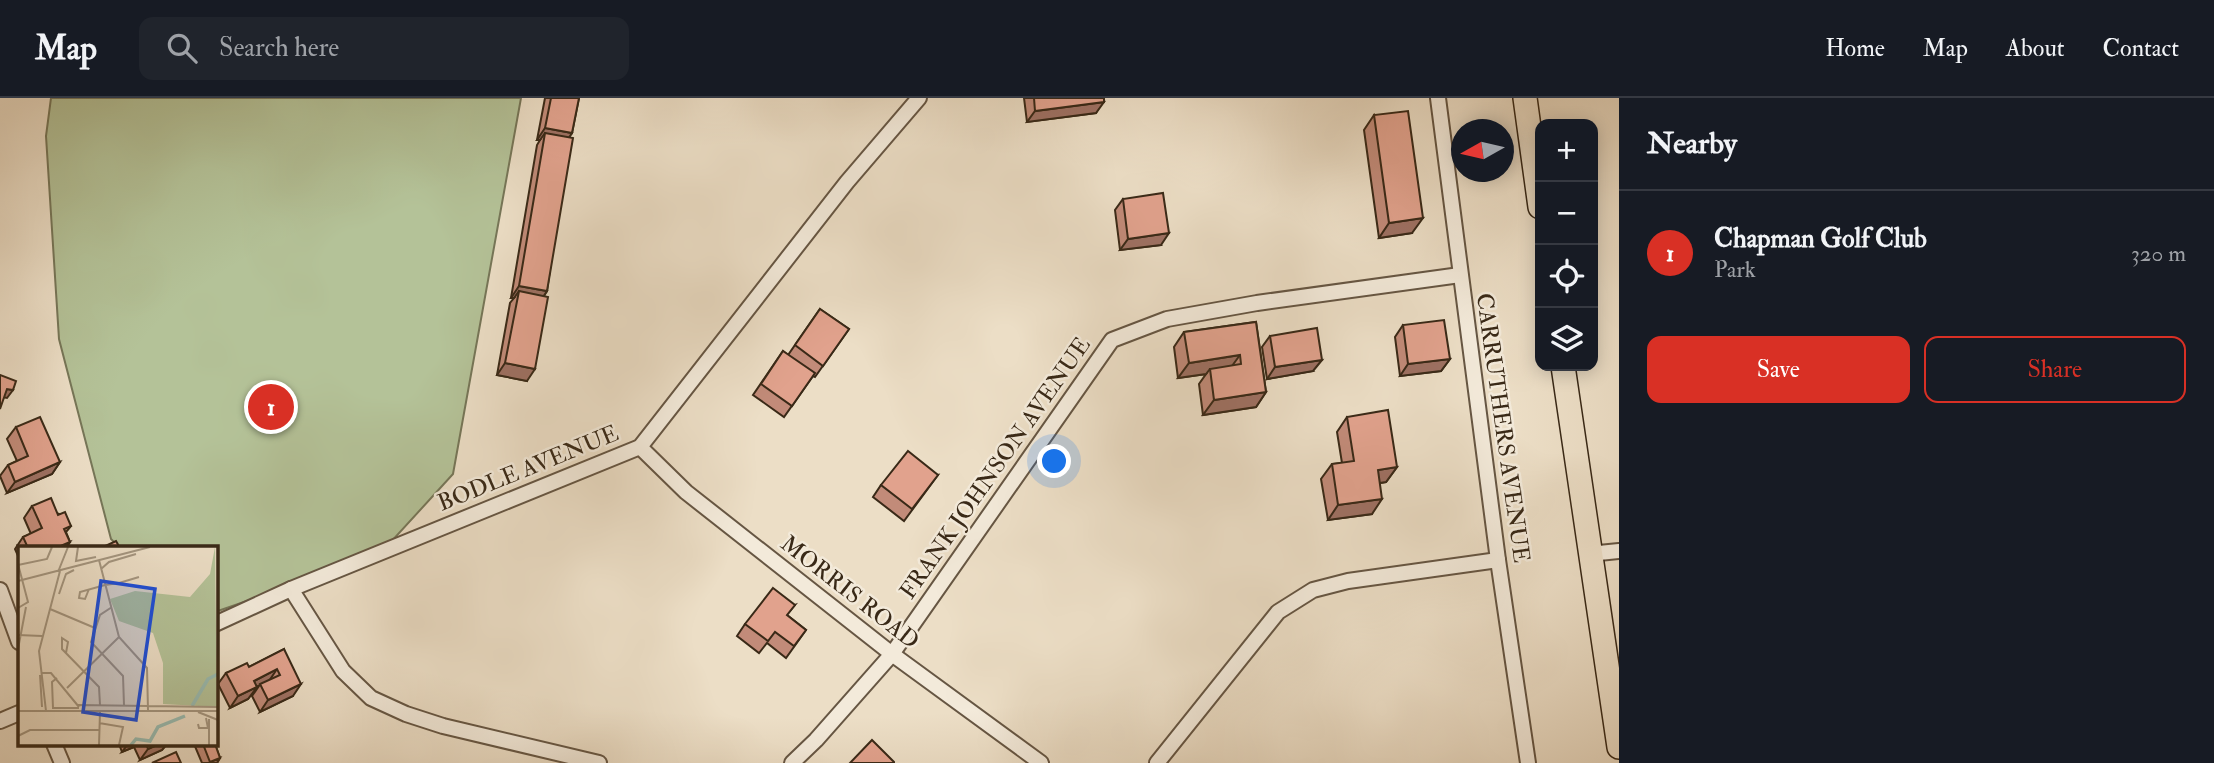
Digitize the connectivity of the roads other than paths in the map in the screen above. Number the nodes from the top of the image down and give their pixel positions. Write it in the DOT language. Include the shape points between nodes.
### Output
graph roads {
  1 [pos="919,98"];
  2 [pos="1438,98"];
  3 [pos="1525,98"];
  4 [pos="1537,182"];
  5 [pos="1460,275"];
  6 [pos="1564,371"];
  7 [pos="640,447"];
  8 [pos="1619,551"];
  9 [pos="1589,554"];
  10 [pos="1498,560"];
  11 [pos="291,589"];
  12 [pos="0,590"];
  13 [pos="217,623"];
  14 [pos="18,639"];
  15 [pos="892,654"];
  16 [pos="18,713"];
  17 [pos="0,721"];
  18 [pos="55,746"];
  19 [pos="1619,747"];
  20 [pos="568,759"];
  21 [pos="62,763"];
  22 [pos="599,763"];
  23 [pos="792,763"];
  24 [pos="1041,763"];
  25 [pos="1157,763"];
  26 [pos="1528,763"];
  1 -- 7 [label="street, BODLE AVENUE" via="847,182"];
  2 -- 5 [label="street, CARRUTHERS AVENUE"];
  3 -- 4 [label="main road"];
  5 -- 10 [label="street, CARRUTHERS AVENUE"];
  5 -- 15 [label="street, FRANK JOHNSON AVENUE" via="1167,318 1112,340"];
  6 -- 9 [label="main road"];
  7 -- 11 [label="street, BODLE AVENUE"];
  7 -- 15 [label="street, MORRIS ROAD" via="686,492"];
  8 -- 9 [label="street"];
  9 -- 19 [label="main road"];
  10 -- 25 [label="street" via="1313,590 1279,612"];
  10 -- 26 [label="street, CARRUTHERS AVENUE"];
  11 -- 13 [label="street, BODLE AVENUE"];
  11 -- 20 [label="street" via="343,671 371,698 443,726"];
  12 -- 14 [label="street"];
  15 -- 23 [label="street, FRANK JOHNSON AVENUE"];
  15 -- 24 [label="street, MORRIS ROAD"];
  16 -- 17 [label="street"];
  18 -- 21 [label="street"];
  20 -- 22 [label="street"];
}
